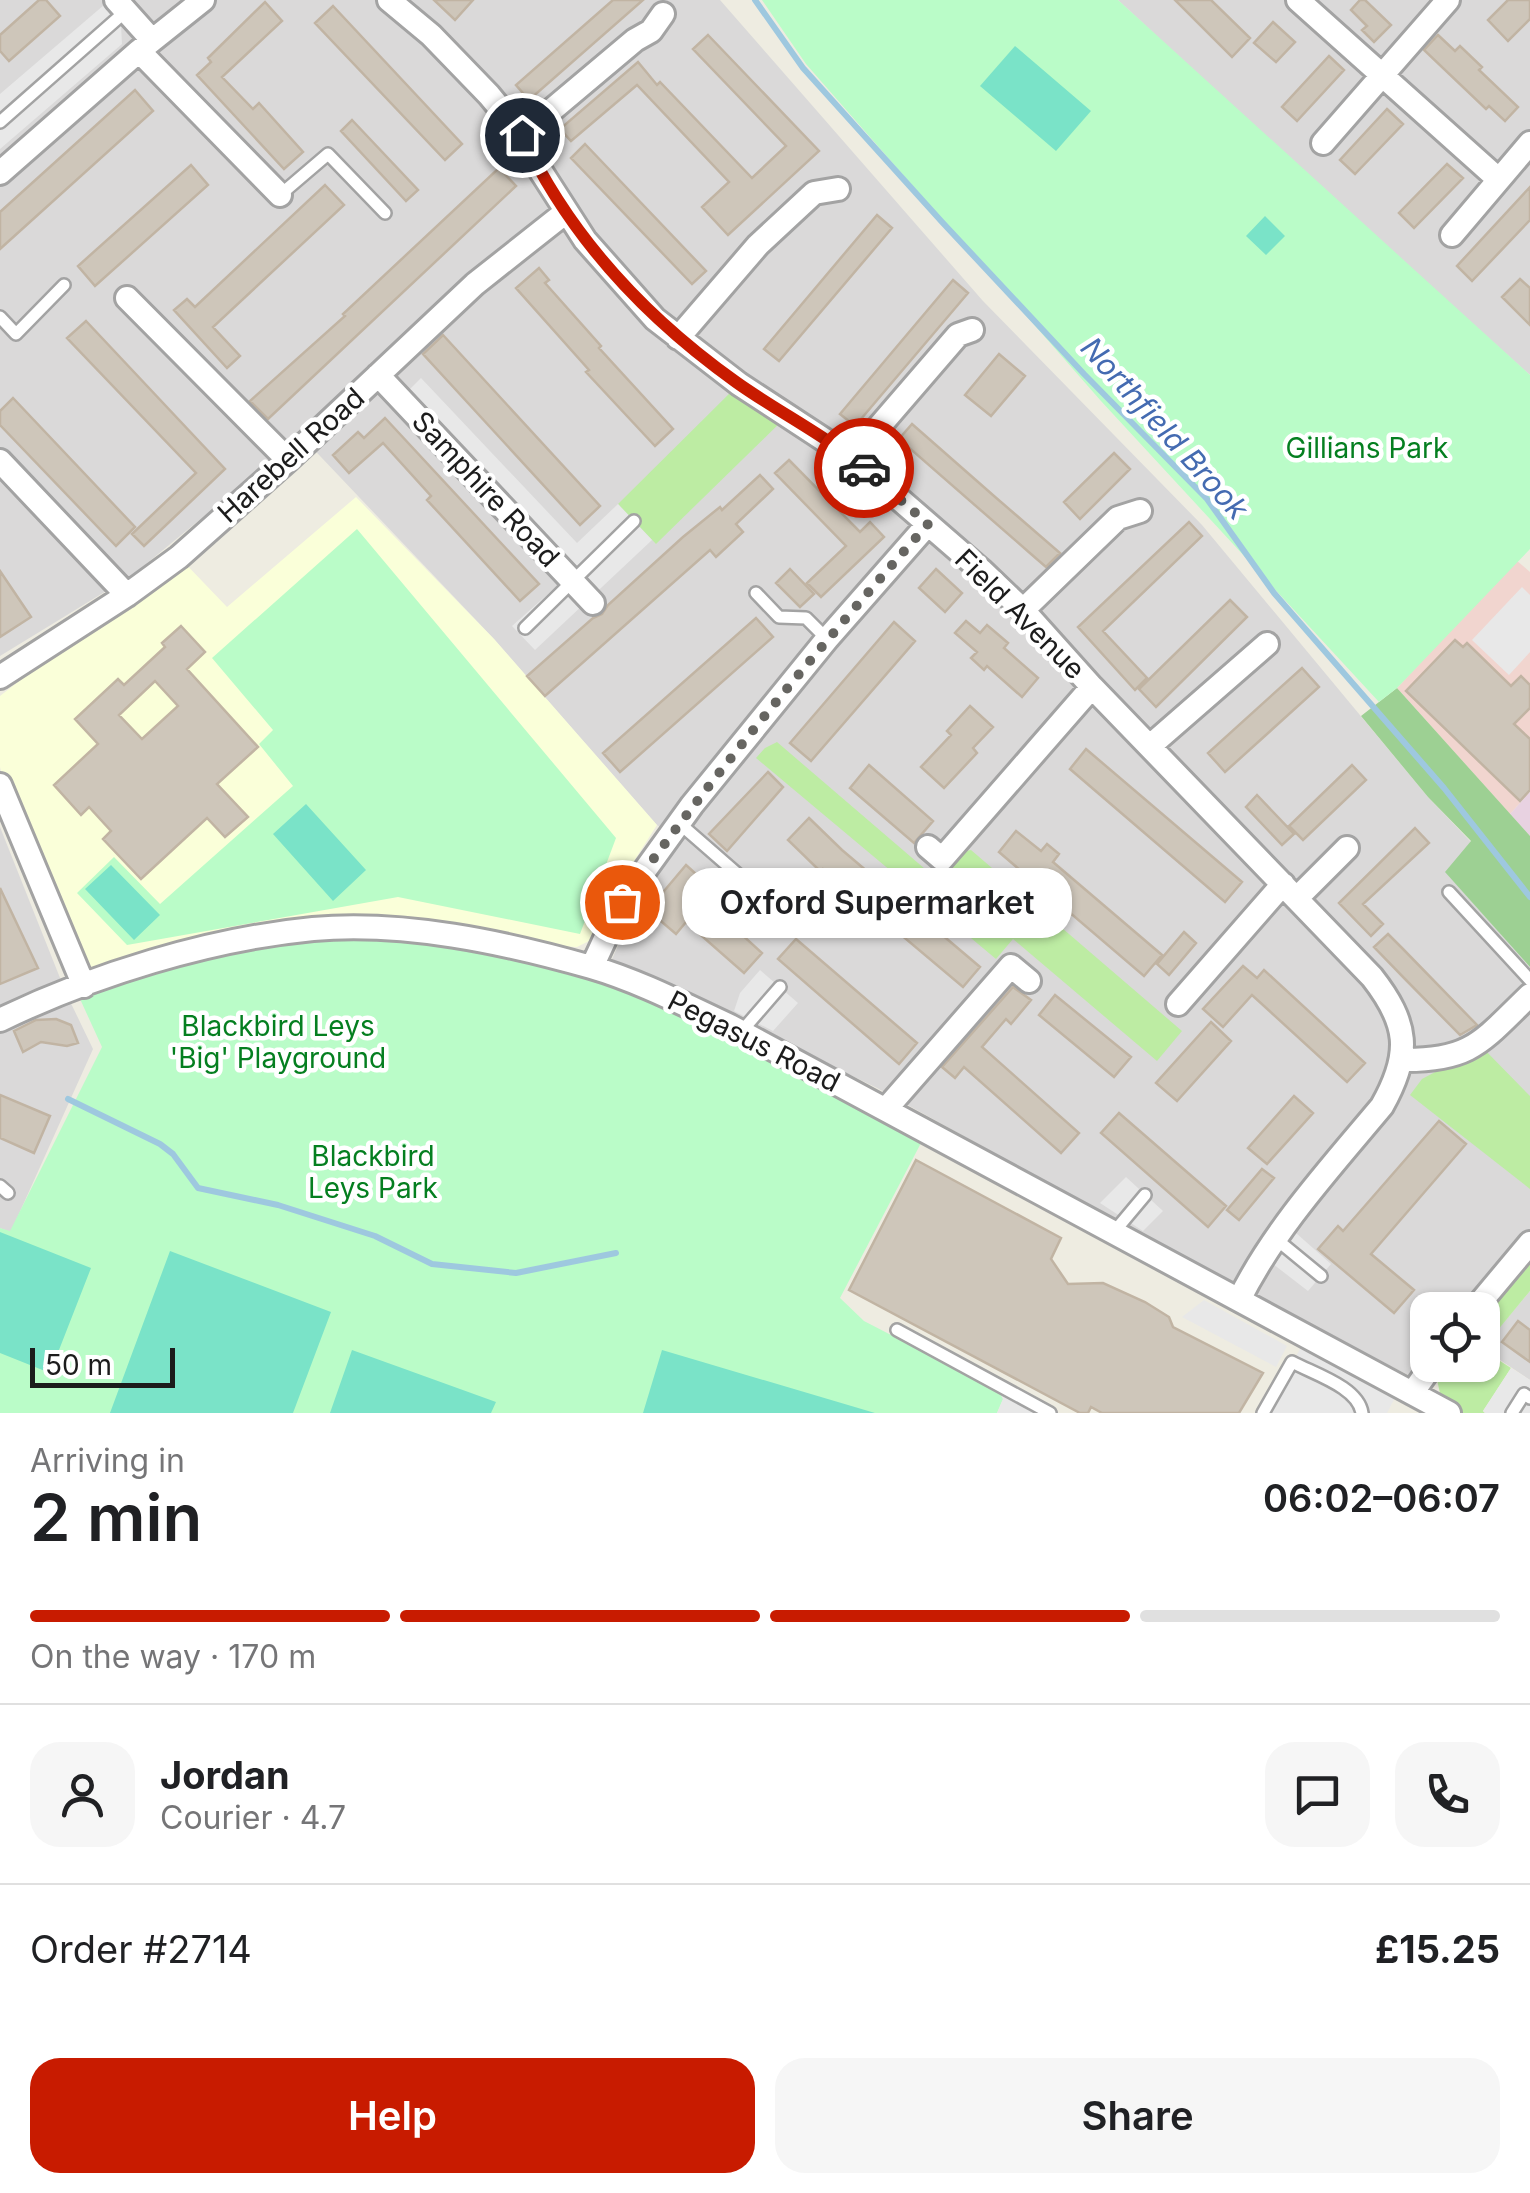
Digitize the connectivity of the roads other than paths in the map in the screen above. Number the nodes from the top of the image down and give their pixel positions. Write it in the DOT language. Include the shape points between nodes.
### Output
graph roads {
  1 [pos="202,0"];
  2 [pos="1448,0"];
  3 [pos="393,1"];
  4 [pos="1312,5"];
  5 [pos="122,6"];
  6 [pos="663,14"];
  7 [pos="145,46"];
  8 [pos="1382,74"];
  9 [pos="0,122"];
  10 [pos="522,135"];
  11 [pos="1323,143"];
  12 [pos="1530,143"];
  13 [pos="0,172"];
  14 [pos="1497,178"];
  15 [pos="838,189"];
  16 [pos="280,195"];
  17 [pos="566,212"];
  18 [pos="384,213"];
  19 [pos="1452,235"];
  20 [pos="64,285"];
  21 [pos="127,298"];
  22 [pos="0,317"];
  23 [pos="972,330"];
  24 [pos="678,338"];
  25 [pos="378,375"];
  26 [pos="852,458"];
  27 [pos="288,460"];
  28 [pos="0,461"];
  29 [pos="1140,511"];
  30 [pos="634,522"];
  31 [pos="928,524"];
  32 [pos="573,581"];
  33 [pos="756,593"];
  34 [pos="127,596"];
  35 [pos="593,603"];
  36 [pos="1023,610"];
  37 [pos="525,628"];
  38 [pos="827,638"];
  39 [pos="1266,644"];
  40 [pos="0,678"];
  41 [pos="1092,687"];
  42 [pos="1150,746"];
  43 [pos="0,786"];
  44 [pos="7,821"];
  45 [pos="678,823"];
  46 [pos="928,847"];
  47 [pos="1346,848"];
  48 [pos="1290,891"];
  49 [pos="1449,892"];
  50 [pos="788,918"];
  51 [pos="592,967"];
  52 [pos="1530,980"];
  53 [pos="1029,982"];
  54 [pos="84,986"];
  55 [pos="780,987"];
  56 [pos="1530,995"];
  57 [pos="1178,1004"];
  58 [pos="0,1020"];
  59 [pos="741,1032"];
  60 [pos="1402,1060"];
  61 [pos="886,1108"];
  62 [pos="1145,1195"];
  63 [pos="1114,1232"];
  64 [pos="1276,1239"];
  65 [pos="1530,1242"];
  66 [pos="1321,1276"];
  67 [pos="1489,1292"];
  68 [pos="1240,1300"];
  69 [pos="897,1330"];
  70 [pos="1360,1364"];
  71 [pos="1419,1382"];
  72 [pos="1345,1390"];
  73 [pos="1412,1392"];
  74 [pos="1530,1398"];
  75 [pos="1050,1413"];
  76 [pos="1263,1413"];
  77 [pos="1362,1413"];
  78 [pos="1449,1413"];
  79 [pos="1512,1413"];
  1 -- 7 [label="street"];
  2 -- 8 [label="street"];
  3 -- 10 [label="street, Field Avenue"];
  4 -- 8 [label="street"];
  5 -- 7 [label="street"];
  5 -- 9 [label="lane"];
  6 -- 10 [label="street" via="651,32"];
  7 -- 13 [label="street"];
  7 -- 16 [label="street"];
  8 -- 11 [label="street"];
  8 -- 14 [label="street"];
  10 -- 17 [label="street, Field Avenue"];
  12 -- 14 [label="street"];
  14 -- 19 [label="street"];
  15 -- 24 [label="street" via="814,193 758,245"];
  16 -- 18 [label="lane" via="328,154"];
  17 -- 24 [label="street, Field Avenue" via="619,282"];
  17 -- 25 [label="street, Harebell Road" via="475,284"];
  20 -- 22 [label="lane" via="16,334"];
  21 -- 27 [label="street"];
  23 -- 26 [label="street" via="958,336"];
  24 -- 26 [label="street, Field Avenue"];
  25 -- 27 [label="street, Harebell Road"];
  25 -- 32 [label="street, Samphire Road"];
  26 -- 31 [label="street, Field Avenue"];
  27 -- 34 [label="street, Harebell Road"];
  28 -- 34 [label="street"];
  29 -- 36 [label="street" via="1118,518"];
  30 -- 32 [label="lane"];
  31 -- 36 [label="street, Field Avenue"];
  31 -- 38 [label="street"];
  32 -- 35 [label="street, Samphire Road"];
  32 -- 37 [label="lane"];
  33 -- 38 [label="lane" via="779,617 806,618"];
  34 -- 40 [label="street, Harebell Road"];
  36 -- 41 [label="street, Field Avenue"];
  38 -- 45 [label="street"];
  39 -- 42 [label="street"];
  41 -- 42 [label="street, Field Avenue"];
  41 -- 46 [label="street" via="942,859"];
  42 -- 48 [label="street, Field Avenue"];
  43 -- 44 [label="street"];
  44 -- 54 [label="street"];
  45 -- 50 [label="lane"];
  45 -- 51 [label="street" via="622,902"];
  47 -- 48 [label="street"];
  48 -- 57 [label="street"];
  48 -- 60 [label="street, Field Avenue" via="1392,1003 1403,1034"];
  49 -- 52 [label="lane"];
  51 -- 54 [label="street, Pegasus Road" via="393,929 313,930 220,945"];
  51 -- 59 [label="street, Pegasus Road"];
  53 -- 61 [label="street" via="1011,966"];
  54 -- 58 [label="street, Pegasus Road"];
  55 -- 59 [label="lane"];
  56 -- 60 [label="street" via="1462,1053 1438,1061"];
  59 -- 61 [label="street, Pegasus Road"];
  60 -- 64 [label="street" via="1382,1106"];
  61 -- 63 [label="street, Pegasus Road"];
  62 -- 63 [label="lane"];
  63 -- 68 [label="street, Pegasus Road"];
  64 -- 66 [label="lane"];
  64 -- 68 [label="street"];
  65 -- 67 [label="street"];
  68 -- 70 [label="street, Pegasus Road"];
  69 -- 75 [label="lane"];
  70 -- 72 [label="lane"];
  70 -- 73 [label="street, Pegasus Road"];
  71 -- 73 [label="street"];
  72 -- 76 [label="lane" via="1292,1362"];
  72 -- 77 [label="lane"];
  73 -- 78 [label="street, Pegasus Road"];
  74 -- 79 [label="lane" via="1524,1394"];
}
